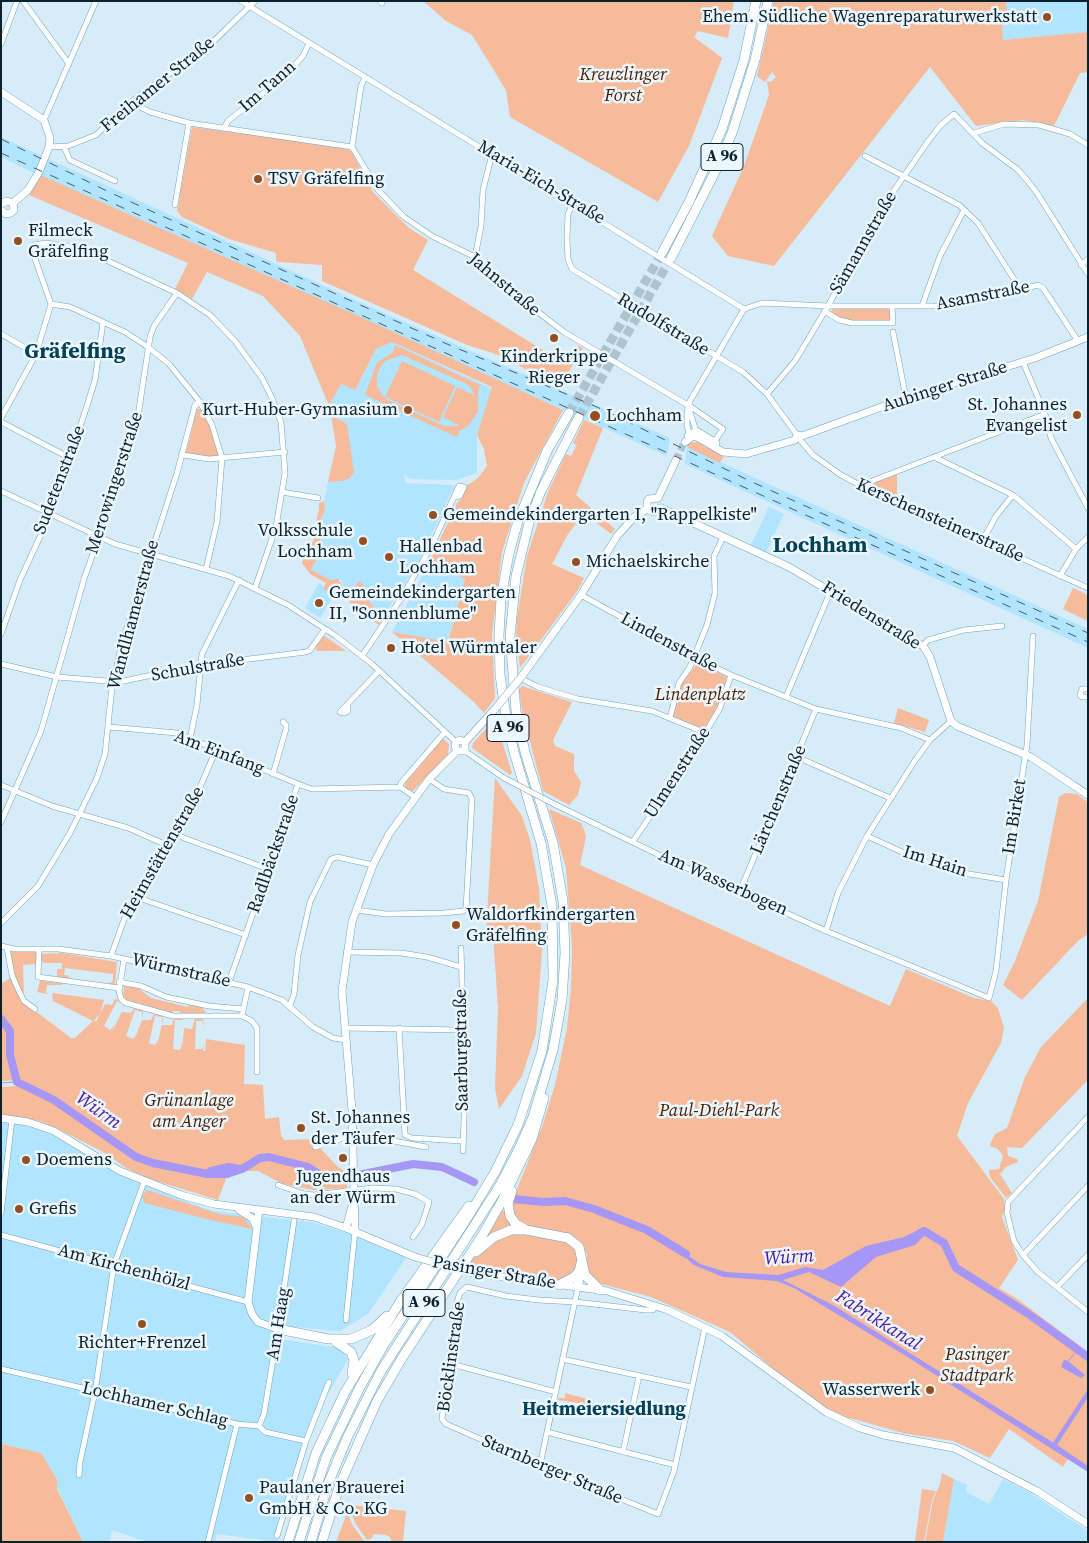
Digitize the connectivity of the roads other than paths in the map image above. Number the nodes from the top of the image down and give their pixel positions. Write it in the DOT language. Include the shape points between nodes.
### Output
graph roads {
  1 [pos="17,1"];
  2 [pos="23,1"];
  3 [pos="96,1"];
  4 [pos="241,1"];
  5 [pos="255,1"];
  6 [pos="768,1"];
  7 [pos="756,3"];
  8 [pos="250,6"];
  9 [pos="1,44"];
  10 [pos="309,44"];
  11 [pos="69,64"];
  12 [pos="365,78"];
  13 [pos="1,92"];
  14 [pos="131,102"];
  15 [pos="44,120"];
  16 [pos="189,123"];
  17 [pos="224,128"];
  18 [pos="974,133"];
  19 [pos="1088,145"];
  20 [pos="352,146"];
  21 [pos="50,147"];
  22 [pos="64,147"];
  23 [pos="492,154"];
  24 [pos="865,156"];
  25 [pos="903,177"];
  26 [pos="116,181"];
  27 [pos="2,201"];
  28 [pos="13,203"];
  29 [pos="573,203"];
  30 [pos="175,205"];
  31 [pos="1,210"];
  32 [pos="964,210"];
  33 [pos="662,252"];
  34 [pos="475,257"];
  35 [pos="671,258"];
  36 [pos="1088,259"];
  37 [pos="1081,264"];
  38 [pos="1088,274"];
  39 [pos="1022,290"];
  40 [pos="176,293"];
  41 [pos="51,304"];
  42 [pos="828,306"];
  43 [pos="892,306"];
  44 [pos="922,306"];
  45 [pos="744,309"];
  46 [pos="826,312"];
  47 [pos="103,322"];
  48 [pos="894,332"];
  49 [pos="1,334"];
  50 [pos="1088,338"];
  51 [pos="1078,341"];
  52 [pos="148,347"];
  53 [pos="36,354"];
  54 [pos="717,358"];
  55 [pos="1023,362"];
  56 [pos="767,394"];
  57 [pos="906,398"];
  58 [pos="200,402"];
  59 [pos="688,406"];
  60 [pos="569,413"];
  61 [pos="1045,414"];
  62 [pos="579,417"];
  63 [pos="1,420"];
  64 [pos="693,434"];
  65 [pos="799,438"];
  66 [pos="714,442"];
  67 [pos="684,444"];
  68 [pos="285,452"];
  69 [pos="731,453"];
  70 [pos="183,455"];
  71 [pos="934,457"];
  72 [pos="70,458"];
  73 [pos="222,458"];
  74 [pos="676,460"];
  75 [pos="868,489"];
  76 [pos="1,491"];
  77 [pos="282,492"];
  78 [pos="1013,496"];
  79 [pos="454,497"];
  80 [pos="318,498"];
  81 [pos="658,498"];
  82 [pos="661,508"];
  83 [pos="1088,508"];
  84 [pos="647,509"];
  85 [pos="50,515"];
  86 [pos="98,536"];
  87 [pos="723,537"];
  88 [pos="1088,537"];
  89 [pos="983,540"];
  90 [pos="1076,549"];
  91 [pos="149,555"];
  92 [pos="206,569"];
  93 [pos="1060,576"];
  94 [pos="239,580"];
  95 [pos="255,588"];
  96 [pos="1088,588"];
  97 [pos="831,590"];
  98 [pos="581,595"];
  99 [pos="1,609"];
  100 [pos="8,612"];
  101 [pos="1002,626"];
  102 [pos="325,629"];
  103 [pos="1,634"];
  104 [pos="1033,636"];
  105 [pos="923,646"];
  106 [pos="362,656"];
  107 [pos="694,658"];
  108 [pos="1,664"];
  109 [pos="200,665"];
  110 [pos="379,671"];
  111 [pos="731,675"];
  112 [pos="57,677"];
  113 [pos="521,678"];
  114 [pos="113,682"];
  115 [pos="1088,690"];
  116 [pos="786,697"];
  117 [pos="1088,698"];
  118 [pos="348,706"];
  119 [pos="816,709"];
  120 [pos="670,718"];
  121 [pos="952,721"];
  122 [pos="283,722"];
  123 [pos="109,727"];
  124 [pos="445,732"];
  125 [pos="706,733"];
  126 [pos="190,739"];
  127 [pos="930,740"];
  128 [pos="456,742"];
  129 [pos="465,742"];
  130 [pos="216,750"];
  131 [pos="457,751"];
  132 [pos="465,751"];
  133 [pos="1026,754"];
  134 [pos="797,758"];
  135 [pos="273,774"];
  136 [pos="429,778"];
  137 [pos="298,784"];
  138 [pos="1,785"];
  139 [pos="400,787"];
  140 [pos="15,791"];
  141 [pos="1088,795"];
  142 [pos="415,797"];
  143 [pos="890,798"];
  144 [pos="80,814"];
  145 [pos="1,822"];
  146 [pos="176,835"];
  147 [pos="867,836"];
  148 [pos="633,841"];
  149 [pos="169,846"];
  150 [pos="373,865"];
  151 [pos="268,868"];
  152 [pos="1006,880"];
  153 [pos="740,891"];
  154 [pos="136,897"];
  155 [pos="356,910"];
  156 [pos="1,923"];
  157 [pos="826,930"];
  158 [pos="246,934"];
  159 [pos="4,946"];
  160 [pos="461,948"];
  161 [pos="39,950"];
  162 [pos="346,952"];
  163 [pos="111,956"];
  164 [pos="124,958"];
  165 [pos="461,966"];
  166 [pos="229,982"];
  167 [pos="119,985"];
  168 [pos="248,986"];
  169 [pos="989,998"];
  170 [pos="290,1004"];
  171 [pos="209,1006"];
  172 [pos="35,1009"];
  173 [pos="243,1009"];
  174 [pos="209,1016"];
  175 [pos="242,1016"];
  176 [pos="344,1028"];
  177 [pos="399,1028"];
  178 [pos="463,1030"];
  179 [pos="346,1040"];
  180 [pos="548,1070"];
  181 [pos="257,1072"];
  182 [pos="1088,1117"];
  183 [pos="1,1118"];
  184 [pos="12,1119"];
  185 [pos="352,1134"];
  186 [pos="462,1142"];
  187 [pos="315,1147"];
  188 [pos="426,1147"];
  189 [pos="463,1151"];
  190 [pos="520,1164"];
  191 [pos="495,1172"];
  192 [pos="144,1182"];
  193 [pos="278,1185"];
  194 [pos="1088,1186"];
  195 [pos="354,1195"];
  196 [pos="234,1208"];
  197 [pos="259,1210"];
  198 [pos="1,1212"];
  199 [pos="350,1213"];
  200 [pos="294,1221"];
  201 [pos="329,1221"];
  202 [pos="256,1228"];
  203 [pos="346,1228"];
  204 [pos="526,1230"];
  205 [pos="355,1232"];
  206 [pos="1,1235"];
  207 [pos="413,1237"];
  208 [pos="1023,1255"];
  209 [pos="1088,1255"];
  210 [pos="114,1265"];
  211 [pos="462,1266"];
  212 [pos="582,1273"];
  213 [pos="558,1285"];
  214 [pos="578,1287"];
  215 [pos="1057,1287"];
  216 [pos="600,1290"];
  217 [pos="248,1302"];
  218 [pos="400,1302"];
  219 [pos="575,1302"];
  220 [pos="655,1306"];
  221 [pos="1088,1312"];
  222 [pos="346,1320"];
  223 [pos="705,1327"];
  224 [pos="278,1330"];
  225 [pos="328,1339"];
  226 [pos="562,1359"];
  227 [pos="448,1363"];
  228 [pos="1,1370"];
  229 [pos="640,1376"];
  230 [pos="329,1382"];
  231 [pos="691,1387"];
  232 [pos="95,1392"];
  233 [pos="345,1392"];
  234 [pos="556,1392"];
  235 [pos="237,1424"];
  236 [pos="446,1424"];
  237 [pos="259,1426"];
  238 [pos="547,1432"];
  239 [pos="306,1441"];
  240 [pos="623,1452"];
  241 [pos="540,1465"];
  242 [pos="675,1465"];
  243 [pos="79,1475"];
  244 [pos="1088,1524"];
  245 [pos="277,1536"];
  246 [pos="208,1542"];
  247 [pos="288,1542"];
  248 [pos="299,1542"];
  249 [pos="311,1542"];
  250 [pos="322,1542"];
  1 -- 9 [label="street"];
  2 -- 11 [label="street"];
  3 -- 11 [label="street"];
  4 -- 8 [label="street, Maria-Eich-Straße"];
  5 -- 8 [label="street, Freihamer Straße"];
  6 -- 35 [label="highway, A 96" via="756,60 732,133"];
  7 -- 33 [label="highway, A 96" via="744,60 722,129"];
  8 -- 10 [label="street, Maria-Eich-Straße"];
  8 -- 14 [label="street, Freihamer Straße" via="216,39"];
  10 -- 12 [label="street, Maria-Eich-Straße"];
  10 -- 17 [label="street, Im Tann" via="285,76 228,121"];
  11 -- 15 [label="street"];
  12 -- 20 [label="street"];
  12 -- 23 [label="street, Maria-Eich-Straße"];
  13 -- 15 [label="street"];
  14 -- 16 [label="street" via="150,112"];
  14 -- 22 [label="street, Freihamer Straße" via="96,135"];
  15 -- 21 [label="street" via="49,130"];
  16 -- 17 [label="street"];
  16 -- 30 [label="street"];
  17 -- 20 [label="street"];
  18 -- 19 [label="street" via="1004,124 1038,125 1070,134"];
  18 -- 25 [label="street, Sämannstraße" via="954,114 941,125"];
  18 -- 37 [label="street" via="1017,169 1038,193"];
  20 -- 34 [label="street, Jahnstraße" via="378,190 404,217 432,236"];
  21 -- 22 [label="street, Freihamer Straße"];
  21 -- 28 [label="street" via="28,190"];
  22 -- 26 [label="street" via="70,160"];
  23 -- 29 [label="street, Maria-Eich-Straße"];
  23 -- 34 [label="street" via="483,190"];
  24 -- 25 [label="street"];
  25 -- 32 [label="street"];
  25 -- 42 [label="street, Sämannstraße" via="868,230"];
  27 -- 28 [label="street"];
  28 -- 31 [label="street" via="11,213"];
  29 -- 45 [label="street, Maria-Eich-Straße"];
  29 -- 54 [label="street, Rudolfstraße" via="568,214 567,239 572,269"];
  32 -- 39 [label="street" via="986,234"];
  32 -- 44 [label="street" via="940,256"];
  34 -- 59 [label="street, Jahnstraße" via="512,292 564,332"];
  36 -- 37 [label="street"];
  37 -- 38 [label="street"];
  39 -- 44 [label="street, Asamstraße" via="982,300"];
  39 -- 51 [label="street, Asamstraße" via="1038,285 1043,288"];
  40 -- 41 [label="street" via="82,249 38,243 34,245 33,254"];
  40 -- 52 [label="street, Merowingerstraße" via="154,326"];
  40 -- 68 [label="street" via="210,315 262,378 281,422"];
  41 -- 47 [label="street" via="70,307"];
  41 -- 53 [label="street"];
  42 -- 43 [label="street, Asamstraße"];
  42 -- 45 [label="street, Sämannstraße" via="762,303"];
  42 -- 46 [label="street"];
  43 -- 44 [label="street, Asamstraße"];
  43 -- 46 [label="street" via="893,323 852,323"];
  45 -- 54 [label="street"];
  46 -- 56 [label="street" via="795,360"];
  47 -- 52 [label="street"];
  47 -- 72 [label="street, Sudetenstraße" via="94,380"];
  48 -- 57 [label="street"];
  49 -- 53 [label="street"];
  50 -- 51 [label="street, Aubinger Straße"];
  51 -- 55 [label="street, Aubinger Straße"];
  52 -- 58 [label="street" via="170,364"];
  52 -- 86 [label="street, Merowingerstraße" via="138,416 125,463"];
  53 -- 63 [label="street"];
  54 -- 56 [label="street, Rudolfstraße" via="743,372"];
  54 -- 59 [label="street"];
  55 -- 57 [label="street, Aubinger Straße"];
  55 -- 61 [label="street"];
  56 -- 65 [label="street, Rudolfstraße"];
  57 -- 65 [label="street, Aubinger Straße"];
  58 -- 70 [label="street, Wandlhamerstraße" via="195,406"];
  58 -- 73 [label="street" via="212,425"];
  59 -- 64 [label="street"];
  59 -- 66 [label="street, Jahnstraße" via="723,429"];
  60 -- 191 [label="highway, A 96" via="547,451 518,522 501,598 500,674 506,717 545,859 554,952 550,1008 542,1051 518,1125"];
  61 -- 71 [label="street"];
  61 -- 83 [label="street" via="1051,438"];
  62 -- 180 [label="highway, A 96" via="541,491 529,523 516,576 510,636 516,711 553,844 563,901 563,990"];
  63 -- 72 [label="street"];
  64 -- 66 [label="street"];
  64 -- 67 [label="street"];
  64 -- 69 [label="street, Aubinger Straße" via="723,452"];
  65 -- 69 [label="street, Aubinger Straße" via="746,454"];
  65 -- 75 [label="street, Kerschensteinerstraße" via="813,455"];
  66 -- 69 [label="street"];
  68 -- 73 [label="street"];
  68 -- 77 [label="street"];
  70 -- 73 [label="street" via="209,460"];
  70 -- 91 [label="street, Wandlhamerstraße"];
  71 -- 75 [label="street" via="872,481"];
  71 -- 78 [label="street"];
  72 -- 85 [label="street, Sudetenstraße"];
  73 -- 92 [label="street" via="217,522"];
  74 -- 81 [label="street"];
  75 -- 89 [label="street, Kerschensteinerstraße"];
  76 -- 85 [label="street"];
  77 -- 80 [label="street"];
  77 -- 95 [label="street" via="276,527"];
  78 -- 89 [label="street" via="996,516"];
  78 -- 90 [label="street"];
  79 -- 106 [label="street" via="402,598"];
  81 -- 82 [label="street"];
  81 -- 84 [label="street" via="649,498"];
  82 -- 84 [label="street" via="656,512"];
  82 -- 87 [label="street, Friedenstraße"];
  84 -- 98 [label="street" via="634,517 617,536"];
  85 -- 86 [label="street"];
  85 -- 100 [label="street, Sudetenstraße"];
  86 -- 91 [label="street"];
  86 -- 112 [label="street, Merowingerstraße"];
  87 -- 97 [label="street, Friedenstraße"];
  87 -- 107 [label="street" via="716,551 712,606"];
  88 -- 90 [label="street"];
  89 -- 93 [label="street, Kerschensteinerstraße"];
  90 -- 93 [label="street"];
  91 -- 92 [label="street"];
  91 -- 114 [label="street, Wandlhamerstraße"];
  92 -- 94 [label="street"];
  93 -- 96 [label="street, Kerschensteinerstraße"];
  94 -- 95 [label="street"];
  94 -- 109 [label="street" via="207,639"];
  95 -- 102 [label="street"];
  97 -- 105 [label="street, Friedenstraße"];
  97 -- 116 [label="street"];
  98 -- 107 [label="street, Lindenstraße"];
  98 -- 113 [label="street"];
  99 -- 100 [label="street"];
  100 -- 103 [label="street, Sudetenstraße"];
  101 -- 105 [label="street" via="964,630 928,640"];
  102 -- 106 [label="street"];
  102 -- 109 [label="street, Schulstraße" via="306,652"];
  104 -- 133 [label="street, Im Birket"];
  105 -- 121 [label="street, Friedenstraße" via="930,657"];
  106 -- 110 [label="street"];
  107 -- 111 [label="street, Lindenstraße"];
  107 -- 120 [label="street" via="676,689"];
  108 -- 112 [label="street, Schulstraße"];
  109 -- 114 [label="street, Schulstraße"];
  109 -- 126 [label="street" via="198,705"];
  110 -- 118 [label="street"];
  110 -- 124 [label="street"];
  111 -- 116 [label="street, Lindenstraße"];
  111 -- 125 [label="street, Ulmenstraße" via="720,708"];
  112 -- 114 [label="street, Schulstraße"];
  112 -- 140 [label="street, Merowingerstraße" via="41,731"];
  113 -- 120 [label="street" via="578,699 652,711"];
  113 -- 129 [label="street, bridge"];
  114 -- 123 [label="street, Wandlhamerstraße"];
  115 -- 117 [label="street" via="1082,689 1080,695"];
  116 -- 119 [label="street, Lindenstraße"];
  119 -- 127 [label="street, Lindenstraße" via="901,728"];
  119 -- 134 [label="street, Lärchenstraße"];
  120 -- 125 [label="street"];
  121 -- 127 [label="street"];
  121 -- 133 [label="street" via="957,726"];
  122 -- 135 [label="street" via="286,729"];
  123 -- 126 [label="street, Am Einfang" via="178,733"];
  123 -- 144 [label="street, Wandlhamerstraße" via="105,754"];
  124 -- 128 [label="street"];
  124 -- 139 [label="street"];
  125 -- 148 [label="street, Ulmenstraße"];
  126 -- 130 [label="street, Am Einfang"];
  127 -- 143 [label="street"];
  128 -- 129 [label="street"];
  128 -- 131 [label="street"];
  129 -- 132 [label="street"];
  130 -- 135 [label="street, Am Einfang"];
  130 -- 146 [label="street, Heimstättenstraße" via="200,790"];
  131 -- 132 [label="street"];
  131 -- 136 [label="street"];
  132 -- 148 [label="street, Am Wasserbogen, bridge" via="504,778"];
  133 -- 141 [label="street"];
  133 -- 152 [label="street, Im Birket"];
  134 -- 143 [label="street"];
  134 -- 153 [label="street, Lärchenstraße"];
  135 -- 137 [label="street, Am Einfang"];
  136 -- 142 [label="street"];
  136 -- 155 [label="street" via="444,789 470,793 472,799 466,909 444,913 386,914"];
  137 -- 139 [label="street, Radlbäckstraße" via="312,788"];
  137 -- 151 [label="street, Radlbäckstraße"];
  138 -- 140 [label="street"];
  139 -- 142 [label="street"];
  140 -- 144 [label="street"];
  140 -- 145 [label="street, Merowingerstraße"];
  142 -- 150 [label="street" via="389,834"];
  143 -- 147 [label="street"];
  144 -- 149 [label="street" via="144,834"];
  144 -- 156 [label="street, Wandlhamerstraße" via="38,886"];
  146 -- 149 [label="street, Heimstättenstraße"];
  146 -- 151 [label="street"];
  147 -- 152 [label="street, Im Hain" via="924,862"];
  147 -- 157 [label="street" via="838,893"];
  148 -- 153 [label="street, Am Wasserbogen"];
  149 -- 154 [label="street, Heimstättenstraße"];
  150 -- 155 [label="street"];
  150 -- 170 [label="street" via="337,857 331,859 310,902"];
  151 -- 158 [label="street, Radlbäckstraße"];
  152 -- 169 [label="street, Im Birket" via="996,971"];
  153 -- 157 [label="street, Am Wasserbogen"];
  154 -- 158 [label="street"];
  154 -- 163 [label="street, Heimstättenstraße" via="126,914"];
  155 -- 162 [label="street"];
  157 -- 169 [label="street, Am Wasserbogen"];
  158 -- 166 [label="street, Radlbäckstraße"];
  159 -- 161 [label="street, Würmstraße"];
  159 -- 172 [label="street" via="18,989 24,1001"];
  160 -- 165 [label="street, Saarburgstraße"];
  161 -- 163 [label="street, Würmstraße"];
  161 -- 167 [label="street" via="38,977"];
  162 -- 165 [label="street" via="401,953"];
  162 -- 176 [label="street" via="342,990"];
  163 -- 164 [label="street, Würmstraße"];
  164 -- 166 [label="street, Würmstraße"];
  164 -- 167 [label="street"];
  165 -- 178 [label="street, Saarburgstraße"];
  166 -- 168 [label="street, Würmstraße"];
  167 -- 171 [label="street" via="141,986 166,996"];
  167 -- 174 [label="street" via="123,1001 145,1010 173,1016"];
  168 -- 170 [label="street, Würmstraße"];
  168 -- 173 [label="street"];
  170 -- 179 [label="street, Würmstraße" via="313,1027 332,1038"];
  171 -- 173 [label="street"];
  171 -- 174 [label="street"];
  173 -- 175 [label="street"];
  174 -- 175 [label="street"];
  175 -- 181 [label="street" via="257,1028"];
  176 -- 177 [label="street"];
  176 -- 179 [label="street"];
  177 -- 178 [label="street"];
  177 -- 186 [label="street" via="406,1135"];
  178 -- 186 [label="street, Saarburgstraße"];
  179 -- 185 [label="street"];
  180 -- 190 [label="highway" via="542,1110"];
  180 -- 249 [label="highway, A 96" via="519,1149 499,1187 368,1395 328,1484"];
  182 -- 208 [label="street" via="1008,1202 1014,1241"];
  183 -- 184 [label="street, Pasinger Straße"];
  184 -- 192 [label="street, Pasinger Straße" via="54,1131"];
  184 -- 198 [label="street"];
  185 -- 187 [label="street"];
  185 -- 188 [label="street"];
  185 -- 195 [label="street"];
  186 -- 189 [label="street, Saarburgstraße"];
  190 -- 204 [label="highway" via="508,1212 512,1220"];
  190 -- 211 [label="highway" via="502,1201"];
  191 -- 218 [label="highway"];
  191 -- 248 [label="highway, A 96" via="360,1387 326,1458"];
  192 -- 196 [label="street, Pasinger Straße" via="203,1202"];
  192 -- 210 [label="street"];
  193 -- 195 [label="street" via="304,1194"];
  194 -- 208 [label="street"];
  195 -- 199 [label="street"];
  195 -- 205 [label="street"];
  195 -- 207 [label="street" via="373,1188 396,1189 429,1202 422,1224"];
  196 -- 197 [label="street, Pasinger Straße"];
  196 -- 202 [label="street" via="250,1216"];
  197 -- 201 [label="street, Pasinger Straße"];
  197 -- 202 [label="street"];
  199 -- 201 [label="street"];
  199 -- 203 [label="street"];
  200 -- 224 [label="street, Am Haag"];
  201 -- 203 [label="street, Pasinger Straße"];
  202 -- 217 [label="street"];
  203 -- 205 [label="street, Pasinger Straße"];
  204 -- 211 [label="highway" via="506,1231 494,1237"];
  204 -- 212 [label="highway" via="572,1240 583,1258"];
  205 -- 213 [label="street, Pasinger Straße, bridge" via="415,1257 473,1273"];
  205 -- 222 [label="street"];
  206 -- 210 [label="street, Am Kirchenhölzl"];
  208 -- 215 [label="street"];
  209 -- 215 [label="street"];
  210 -- 217 [label="street, Am Kirchenhölzl"];
  210 -- 232 [label="street"];
  211 -- 250 [label="highway" via="377,1401 339,1487"];
  212 -- 213 [label="highway"];
  212 -- 214 [label="highway"];
  212 -- 216 [label="highway"];
  213 -- 214 [label="street, Pasinger Straße"];
  214 -- 216 [label="street, Pasinger Straße"];
  214 -- 219 [label="street"];
  215 -- 221 [label="street"];
  216 -- 220 [label="street, Pasinger Straße"];
  217 -- 224 [label="street" via="258,1322"];
  218 -- 225 [label="highway" via="364,1335 351,1339"];
  218 -- 233 [label="highway"];
  219 -- 220 [label="street" via="646,1310 653,1310"];
  219 -- 226 [label="street"];
  219 -- 227 [label="street, Böcklinstraße" via="521,1298 472,1287 463,1290 457,1299"];
  220 -- 223 [label="street, Pasinger Straße"];
  223 -- 231 [label="street"];
  223 -- 244 [label="street, Pasinger Straße" via="826,1412 869,1431 958,1450 1037,1490"];
  224 -- 225 [label="highway"];
  224 -- 237 [label="street, Am Haag" via="264,1414"];
  225 -- 233 [label="highway" via="348,1348 353,1356 354,1367"];
  226 -- 229 [label="street"];
  226 -- 234 [label="street"];
  227 -- 234 [label="street"];
  227 -- 236 [label="street, Böcklinstraße" via="442,1416"];
  228 -- 232 [label="street, Lochhamer Schlag"];
  229 -- 231 [label="street"];
  229 -- 240 [label="street"];
  230 -- 239 [label="street"];
  231 -- 242 [label="street"];
  232 -- 235 [label="street, Lochhamer Schlag"];
  232 -- 243 [label="street"];
  233 -- 247 [label="highway" via="316,1453"];
  234 -- 238 [label="street"];
  235 -- 237 [label="street, Lochhamer Schlag"];
  235 -- 246 [label="street"];
  236 -- 241 [label="street, Starnberger Straße"];
  237 -- 239 [label="street, Lochhamer Schlag" via="265,1432"];
  238 -- 240 [label="street"];
  238 -- 241 [label="street"];
  239 -- 245 [label="street"];
  240 -- 242 [label="street"];
  241 -- 242 [label="street, Starnberger Straße" via="658,1514"];
}
